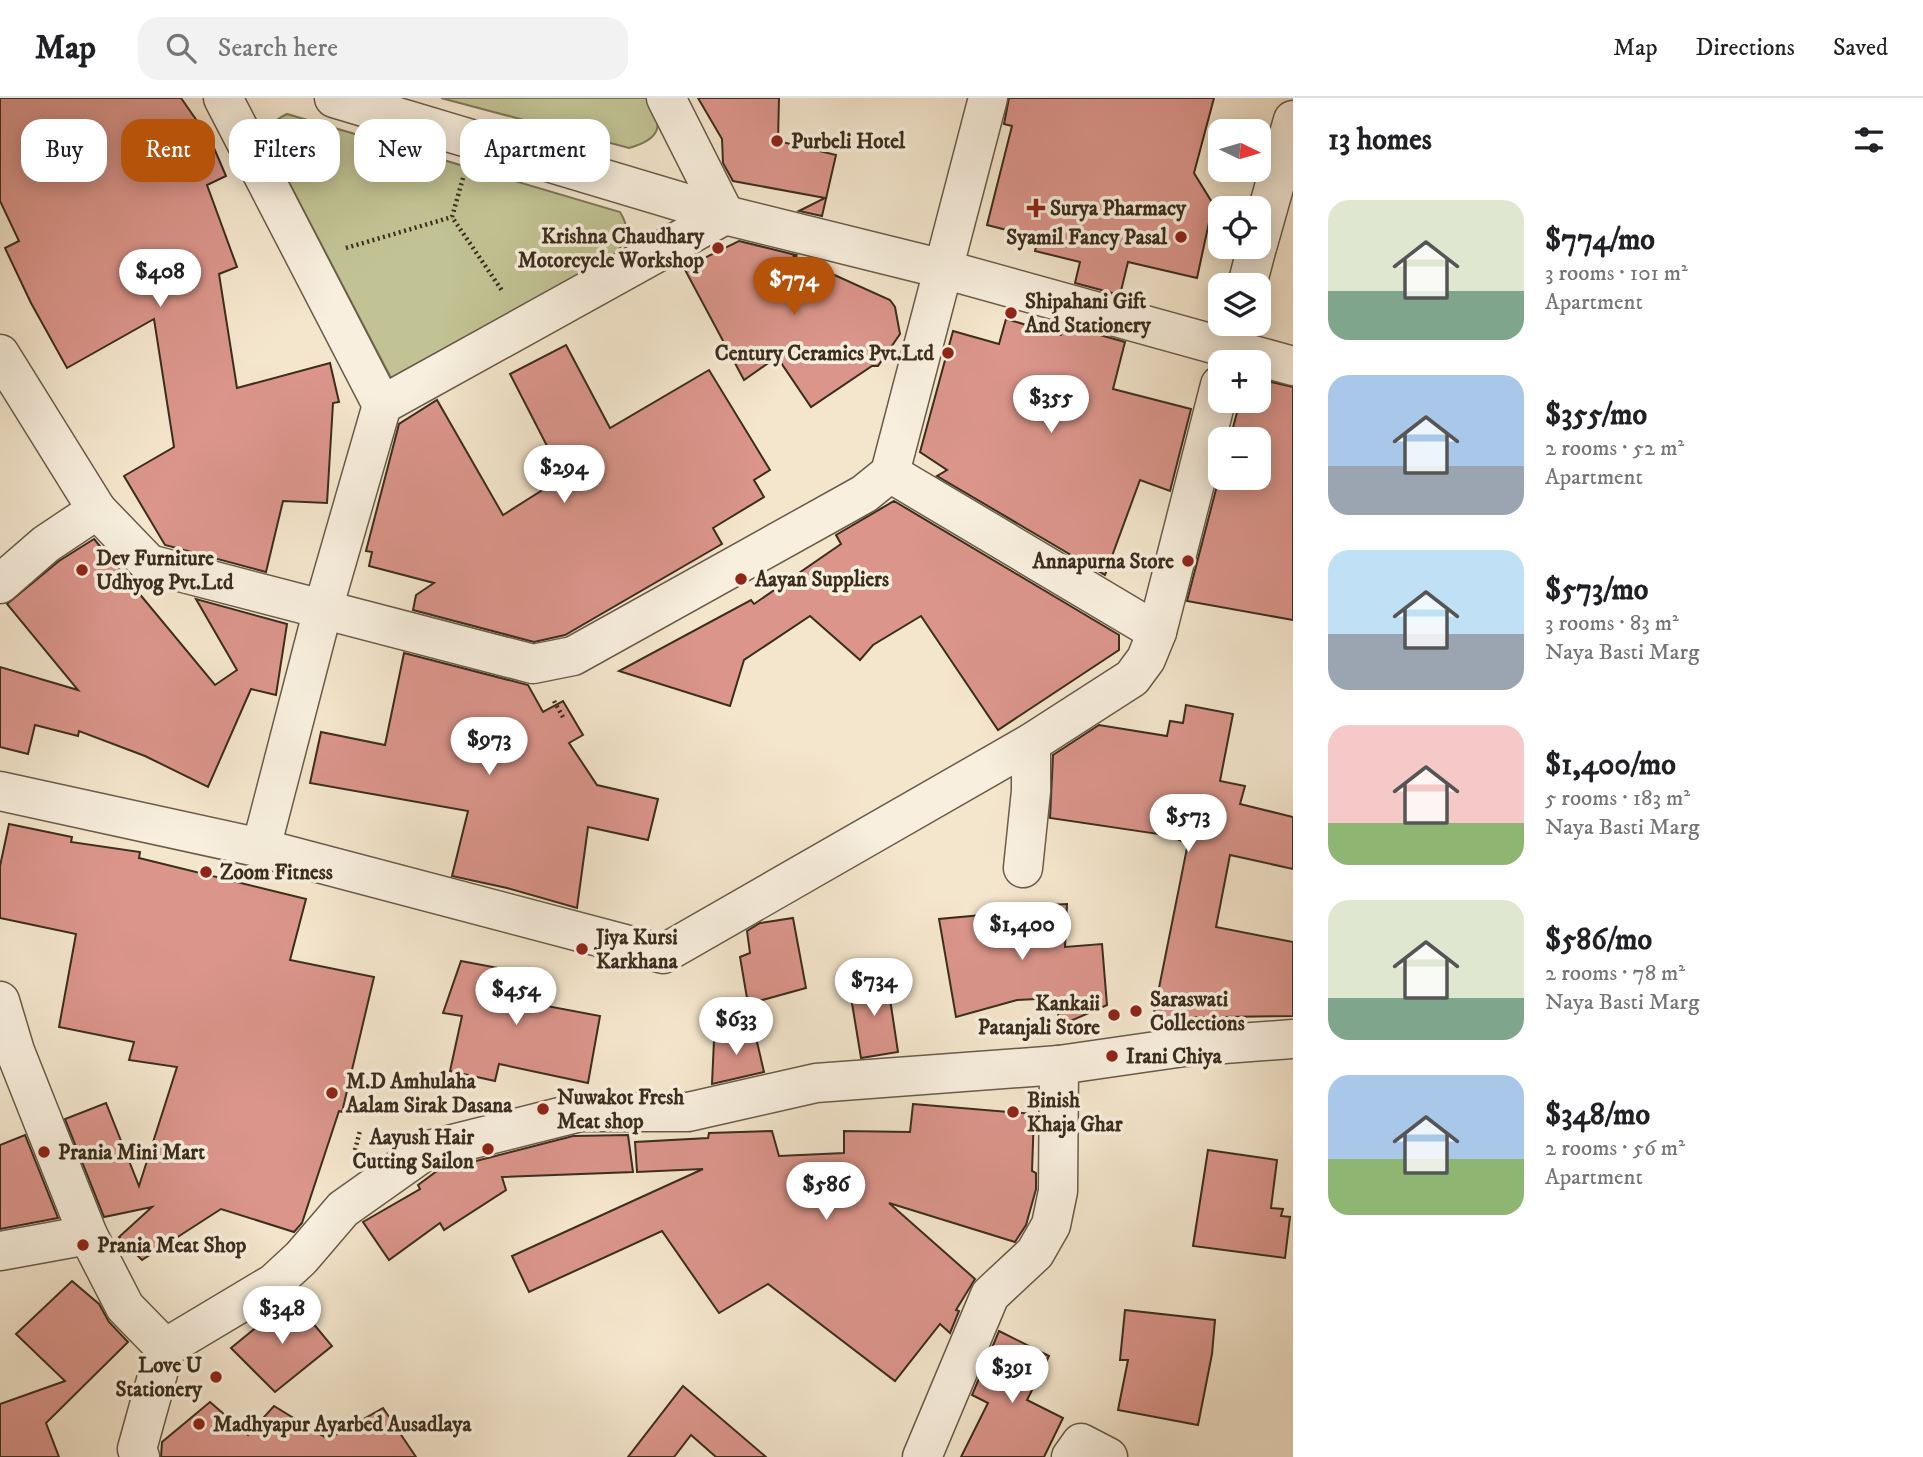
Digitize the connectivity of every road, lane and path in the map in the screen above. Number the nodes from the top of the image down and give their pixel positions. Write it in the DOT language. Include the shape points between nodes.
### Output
graph roads {
  1 [pos="223,98"];
  2 [pos="334,98"];
  3 [pos="666,98"];
  4 [pos="988,98"];
  5 [pos="1293,120"];
  6 [pos="460,136"];
  7 [pos="449,177"];
  8 [pos="460,180"];
  9 [pos="610,181"];
  10 [pos="462,182"];
  11 [pos="1271,199"];
  12 [pos="725,215"];
  13 [pos="452,217"];
  14 [pos="342,236"];
  15 [pos="348,247"];
  16 [pos="355,259"];
  17 [pos="307,261"];
  18 [pos="943,269"];
  19 [pos="514,285"];
  20 [pos="502,291"];
  21 [pos="491,297"];
  22 [pos="523,326"];
  23 [pos="1230,344"];
  24 [pos="1,356"];
  25 [pos="1293,366"];
  26 [pos="382,405"];
  27 [pos="1213,413"];
  28 [pos="890,473"];
  29 [pos="97,510"];
  30 [pos="0,584"];
  31 [pos="323,610"];
  32 [pos="1157,632"];
  33 [pos="1031,743"];
  34 [pos="0,791"];
  35 [pos="261,848"];
  36 [pos="1023,868"];
  37 [pos="0,1001"];
  38 [pos="1293,1039"];
  39 [pos="1059,1065"];
  40 [pos="88,1235"];
  41 [pos="0,1251"];
  42 [pos="165,1348"];
  43 [pos="140,1457"];
  44 [pos="922,1457"];
  45 [pos="1071,1457"];
  46 [pos="1108,1457"];
  1 -- 17 [label="street"];
  2 -- 6 [label="street"];
  3 -- 12 [label="street"];
  4 -- 18 [label="street"];
  5 -- 11 [label="street"];
  7 -- 8 [label="path"];
  9 -- 12 [label="street"];
  10 -- 13 [label="path"];
  12 -- 18 [label="street"];
  12 -- 22 [label="street"];
  13 -- 15 [label="path"];
  13 -- 20 [label="path"];
  14 -- 15 [label="path"];
  15 -- 16 [label="path"];
  15 -- 17 [label="path"];
  17 -- 26 [label="street"];
  18 -- 23 [label="street"];
  18 -- 28 [label="street"];
  19 -- 20 [label="path"];
  20 -- 21 [label="path"];
  20 -- 22 [label="path"];
  22 -- 26 [label="street"];
  23 -- 25 [label="street"];
  24 -- 29 [label="street"];
  26 -- 31 [label="street"];
  27 -- 32 [label="street"];
  28 -- 31 [label="street" via="864,494 573,656 533,664"];
  28 -- 32 [label="street"];
  29 -- 30 [label="street"];
  29 -- 31 [label="street" via="149,564"];
  31 -- 35 [label="street"];
  32 -- 33 [label="street" via="1132,678"];
  33 -- 35 [label="street" via="663,954"];
  33 -- 36 [label="street"];
  34 -- 35 [label="street"];
  37 -- 40 [label="street" via="15,1051"];
  38 -- 39 [label="street" via="1184,1047"];
  39 -- 42 [label="street" via="816,1083 688,1112 580,1112 425,1151 343,1209 274,1283"];
  39 -- 44 [label="street" via="1058,1191 1051,1225 1035,1253 990,1295"];
  40 -- 41 [label="street"];
  40 -- 42 [label="street" via="125,1307"];
  42 -- 43 [label="street" via="137,1449"];
  45 -- 46 [label="street" via="1081,1443"];
}
